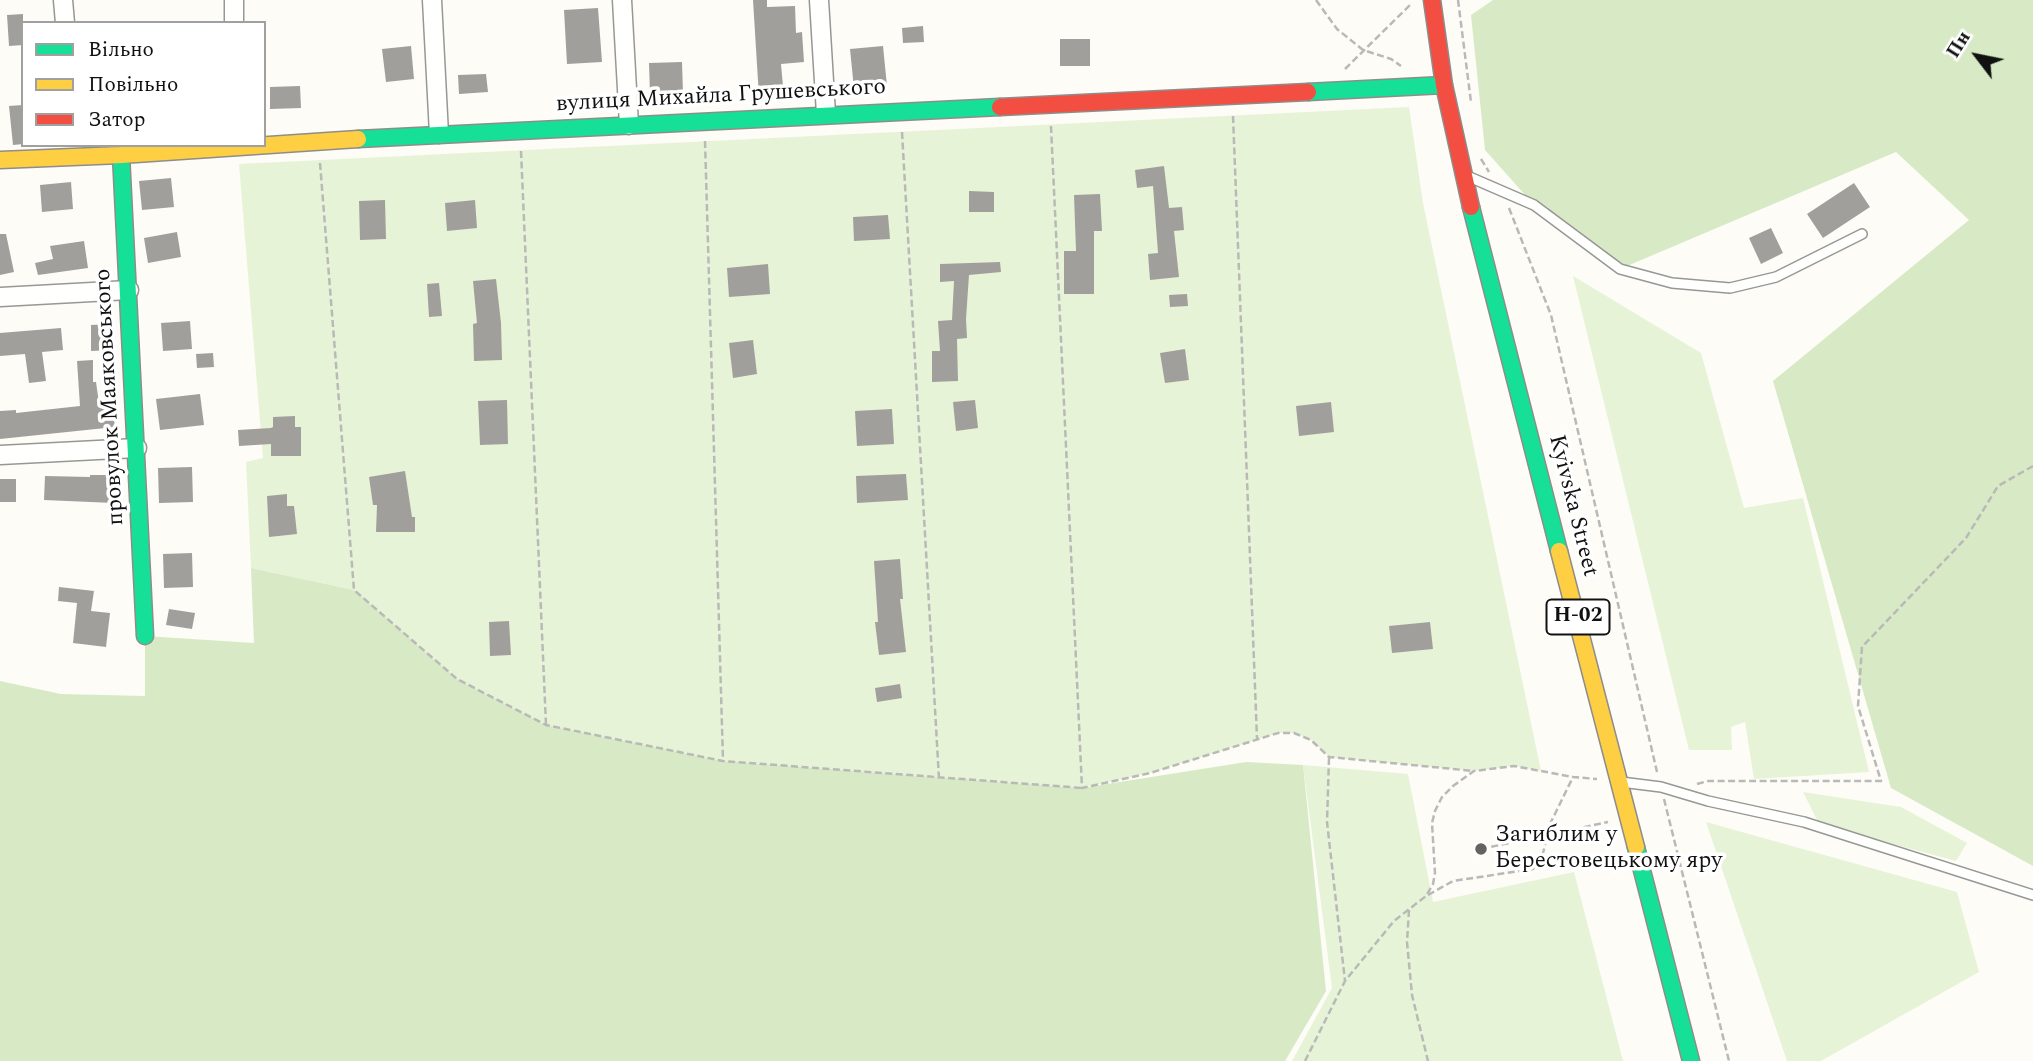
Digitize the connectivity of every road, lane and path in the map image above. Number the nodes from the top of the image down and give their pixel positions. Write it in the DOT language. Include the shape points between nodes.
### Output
graph roads {
  1 [pos="63,0"];
  2 [pos="234,0"];
  3 [pos="432,0"];
  4 [pos="622,0"];
  5 [pos="819,0"];
  6 [pos="1316,0"];
  7 [pos="1416,0"];
  8 [pos="1432,0"];
  9 [pos="1458,0"];
  10 [pos="65,21"];
  11 [pos="234,21"];
  12 [pos="1363,50"];
  13 [pos="1401,66"];
  14 [pos="1444,85"];
  15 [pos="1327,90"];
  16 [pos="1233,95"];
  17 [pos="1049,104"];
  18 [pos="1472,110"];
  19 [pos="900,111"];
  20 [pos="826,114"];
  21 [pos="704,121"];
  22 [pos="629,125"];
  23 [pos="520,130"];
  24 [pos="439,134"];
  25 [pos="319,142"];
  26 [pos="266,145"];
  27 [pos="224,147"];
  28 [pos="77,151"];
  29 [pos="1477,151"];
  30 [pos="121,155"];
  31 [pos="0,160"];
  32 [pos="1489,173"];
  33 [pos="1462,174"];
  34 [pos="1508,206"];
  35 [pos="1862,234"];
  36 [pos="129,290"];
  37 [pos="0,298"];
  38 [pos="138,448"];
  39 [pos="0,455"];
  40 [pos="2033,466"];
  41 [pos="145,636"];
  42 [pos="546,725"];
  43 [pos="1258,740"];
  44 [pos="1329,757"];
  45 [pos="723,761"];
  46 [pos="1474,771"];
  47 [pos="1573,777"];
  48 [pos="939,779"];
  49 [pos="1619,781"];
  50 [pos="1661,786"];
  51 [pos="1082,788"];
  52 [pos="1677,790"];
  53 [pos="1629,817"];
  54 [pos="1548,835"];
  55 [pos="1481,849"];
  56 [pos="2033,895"];
  57 [pos="1426,897"];
  58 [pos="1409,910"];
  59 [pos="1345,981"];
  60 [pos="1305,1061"];
  61 [pos="1428,1061"];
  62 [pos="1690,1061"];
  63 [pos="1729,1061"];
  1 -- 10 [label="street"];
  2 -- 11 [label="street"];
  3 -- 24 [label="street"];
  4 -- 22 [label="street"];
  5 -- 20 [label="street"];
  6 -- 12 [label="path" via="1337,29"];
  7 -- 12 [label="path"];
  8 -- 14 [label="street, Kyivska Street / Н-02"];
  9 -- 18 [label="path"];
  12 -- 13 [label="path"];
  12 -- 15 [label="path"];
  14 -- 15 [label="street, вулиця Михайла Грушевського"];
  14 -- 33 [label="street, Kyivska Street / Н-02"];
  15 -- 16 [label="street, вулиця Михайла Грушевського"];
  16 -- 17 [label="street, вулиця Михайла Грушевського"];
  16 -- 43 [label="path"];
  17 -- 19 [label="street, вулиця Михайла Грушевського"];
  17 -- 51 [label="path"];
  19 -- 20 [label="street, вулиця Михайла Грушевського"];
  19 -- 48 [label="path"];
  20 -- 21 [label="street, вулиця Михайла Грушевського"];
  21 -- 22 [label="street, вулиця Михайла Грушевського"];
  21 -- 45 [label="path"];
  22 -- 23 [label="street, вулиця Михайла Грушевського"];
  23 -- 24 [label="street, вулиця Михайла Грушевського"];
  23 -- 42 [label="path"];
  24 -- 25 [label="street, вулиця Михайла Грушевського"];
  25 -- 26 [label="street, вулиця Михайла Грушевського"];
  25 -- 42 [label="path" via="354,590 457,679"];
  27 -- 30 [label="street, вулиця Михайла Грушевського"];
  28 -- 30 [label="street, вулиця Михайла Грушевського"];
  28 -- 31 [label="street, вулиця Михайла Грушевського"];
  29 -- 32 [label="path"];
  30 -- 36 [label="street, провулок Маяковського"];
  33 -- 35 [label="lane" via="1534,205 1620,269 1672,283 1730,288 1776,277"];
  33 -- 49 [label="street, Kyivska Street / Н-02"];
  34 -- 50 [label="path" via="1551,315"];
  36 -- 37 [label="street"];
  36 -- 38 [label="street, провулок Маяковського"];
  38 -- 39 [label="street"];
  38 -- 41 [label="street, провулок Маяковського"];
  40 -- 52 [label="path" via="1998,486 1966,538 1863,648 1858,706 1881,781 1708,781"];
  42 -- 45 [label="path"];
  43 -- 44 [label="path" via="1294,733 1311,740"];
  43 -- 51 [label="path"];
  44 -- 46 [label="path"];
  44 -- 59 [label="path" via="1327,822"];
  45 -- 48 [label="path"];
  46 -- 47 [label="path" via="1514,766"];
  46 -- 57 [label="path" via="1442,797 1435,811 1435,873"];
  47 -- 49 [label="path"];
  47 -- 54 [label="path"];
  48 -- 51 [label="path"];
  49 -- 50 [label="lane"];
  49 -- 53 [label="street, Kyivska Street / Н-02"];
  50 -- 52 [label="lane"];
  50 -- 63 [label="path"];
  52 -- 56 [label="lane" via="1804,822"];
  53 -- 54 [label="path"];
  53 -- 62 [label="street, Kyivska Street / Н-02"];
  54 -- 55 [label="path"];
  54 -- 57 [label="path" via="1533,869 1453,881"];
  57 -- 58 [label="path"];
  58 -- 59 [label="path" via="1394,921"];
  58 -- 61 [label="path" via="1412,995"];
  59 -- 60 [label="path"];
}
